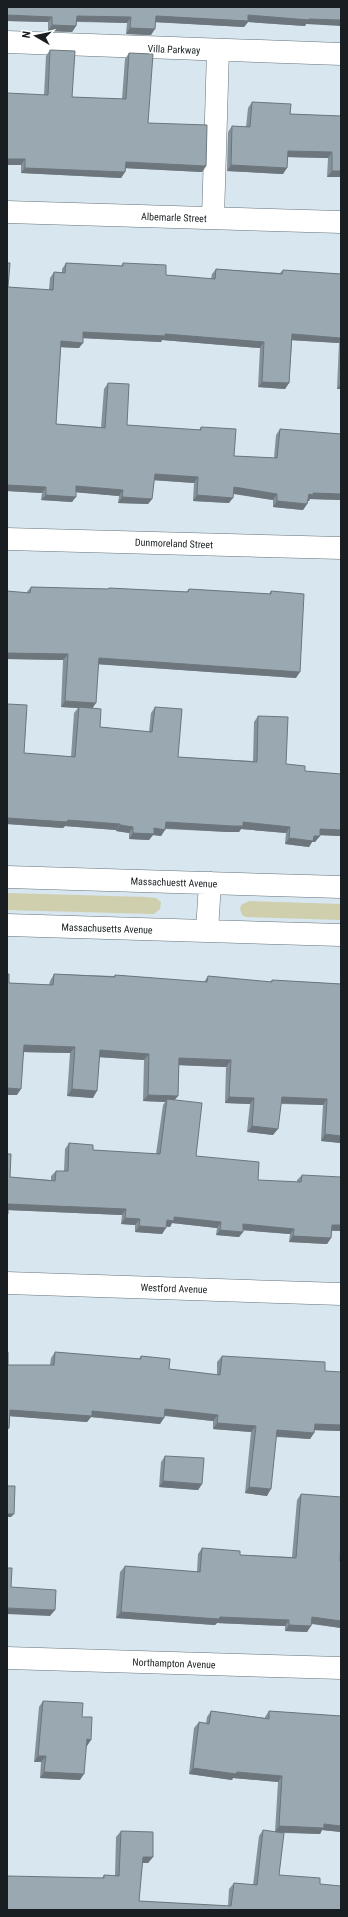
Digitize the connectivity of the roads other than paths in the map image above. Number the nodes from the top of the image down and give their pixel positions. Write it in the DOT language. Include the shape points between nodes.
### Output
graph roads {
  1 [pos="7,42"];
  2 [pos="218,50"];
  3 [pos="341,54"];
  4 [pos="7,212"];
  5 [pos="213,218"];
  6 [pos="341,222"];
  7 [pos="7,539"];
  8 [pos="341,548"];
  9 [pos="7,877"];
  10 [pos="210,883"];
  11 [pos="341,887"];
  12 [pos="7,925"];
  13 [pos="207,931"];
  14 [pos="341,935"];
  15 [pos="7,1283"];
  16 [pos="341,1294"];
  17 [pos="7,1658"];
  18 [pos="341,1668"];
  1 -- 2 [label="street, Villa Parkway"];
  2 -- 3 [label="street, Villa Parkway"];
  2 -- 5 [label="street"];
  4 -- 5 [label="street, Albemarle Street"];
  5 -- 6 [label="street, Albemarle Street"];
  7 -- 8 [label="street, Dunmoreland Street"];
  9 -- 10 [label="street, Massachuestt Avenue"];
  10 -- 11 [label="street, Massachuestt Avenue"];
  10 -- 13 [label="street"];
  12 -- 13 [label="street, Massachusetts Avenue"];
  13 -- 14 [label="street, Massachusetts Avenue"];
  15 -- 16 [label="street, Westford Avenue"];
  17 -- 18 [label="street, Northampton Avenue"];
}
